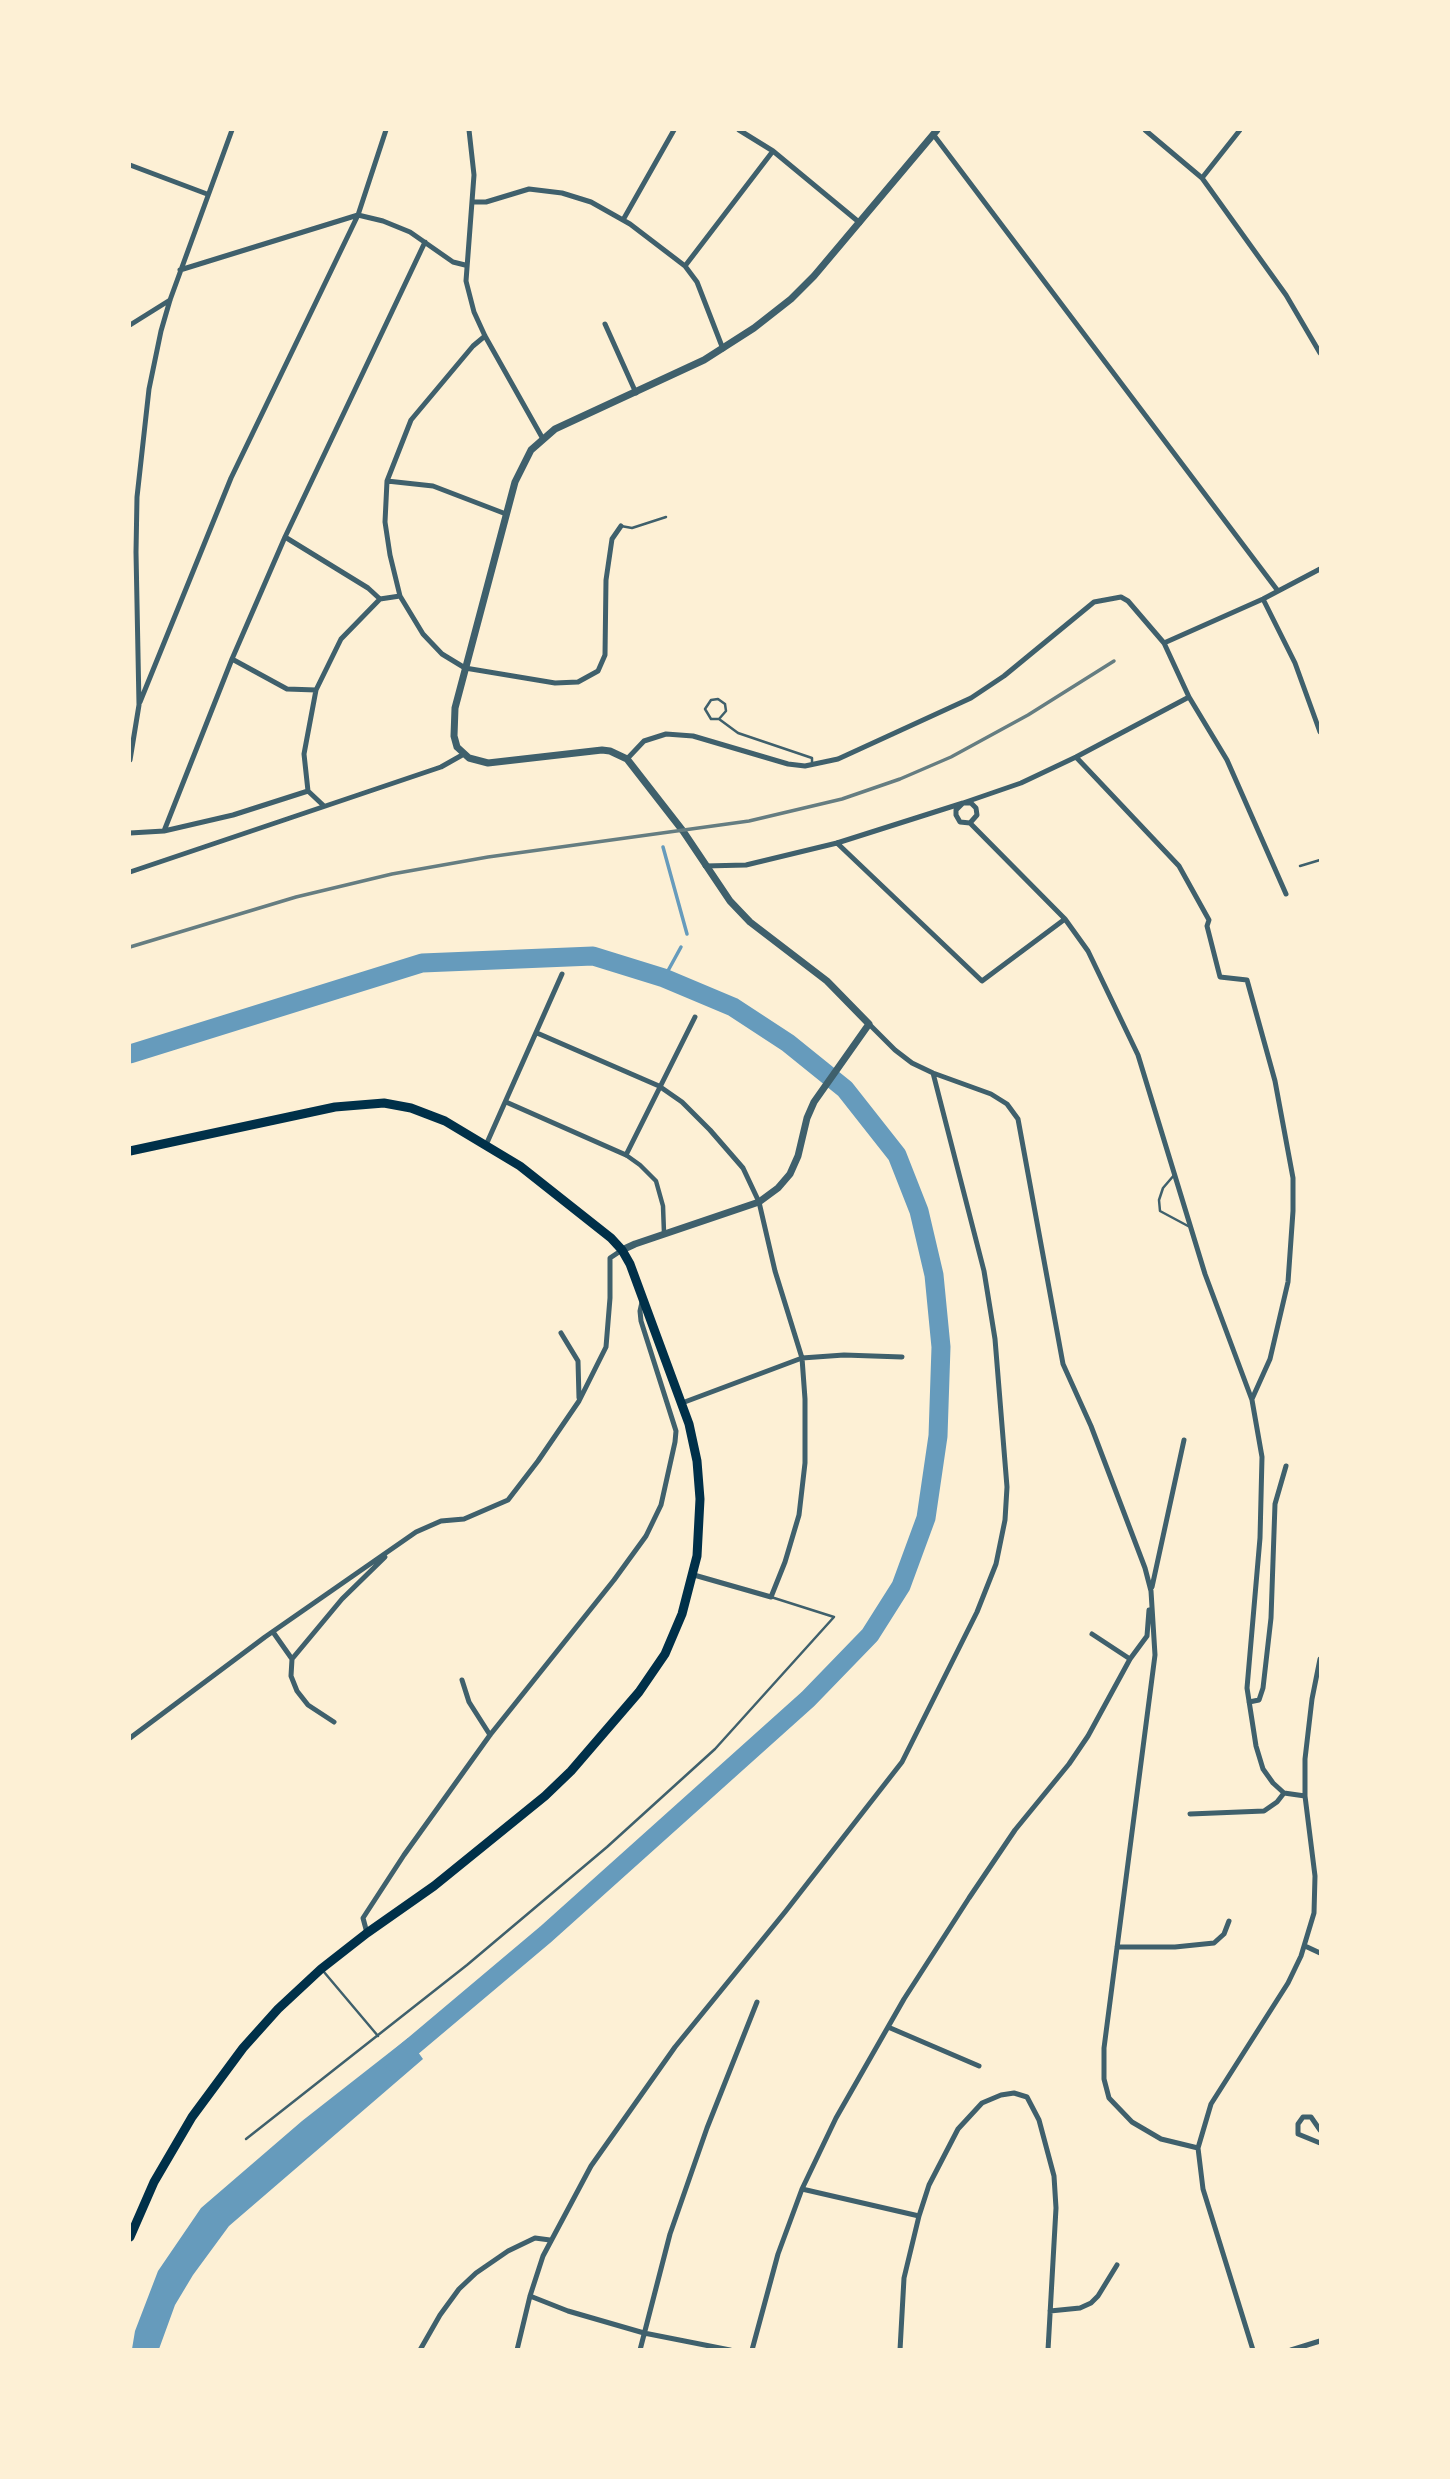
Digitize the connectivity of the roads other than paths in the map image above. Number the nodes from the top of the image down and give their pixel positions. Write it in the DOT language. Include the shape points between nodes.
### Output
graph roads {
  1 [pos="232,130"];
  2 [pos="386,130"];
  3 [pos="469,130"];
  4 [pos="674,130"];
  5 [pos="739,130"];
  6 [pos="1145,130"];
  7 [pos="1240,130"];
  8 [pos="935,132"];
  9 [pos="773,151"];
  10 [pos="130,165"];
  11 [pos="1202,178"];
  12 [pos="207,194"];
  13 [pos="473,202"];
  14 [pos="358,215"];
  15 [pos="623,220"];
  16 [pos="860,223"];
  17 [pos="425,242"];
  18 [pos="465,265"];
  19 [pos="685,266"];
  20 [pos="180,270"];
  21 [pos="170,300"];
  22 [pos="605,324"];
  23 [pos="130,325"];
  24 [pos="485,336"];
  25 [pos="723,349"];
  26 [pos="1321,353"];
  27 [pos="636,393"];
  28 [pos="543,439"];
  29 [pos="387,481"];
  30 [pos="506,514"];
  31 [pos="666,517"];
  32 [pos="621,526"];
  33 [pos="285,537"];
  34 [pos="1321,569"];
  35 [pos="1278,590"];
  36 [pos="400,596"];
  37 [pos="380,599"];
  38 [pos="1264,600"];
  39 [pos="1164,643"];
  40 [pos="232,659"];
  41 [pos="465,668"];
  42 [pos="316,690"];
  43 [pos="1189,697"];
  44 [pos="139,705"];
  45 [pos="719,719"];
  46 [pos="1321,732"];
  47 [pos="464,754"];
  48 [pos="1076,757"];
  49 [pos="627,759"];
  50 [pos="130,761"];
  51 [pos="812,765"];
  52 [pos="307,791"];
  53 [pos="963,803"];
  54 [pos="324,806"];
  55 [pos="970,823"];
  56 [pos="164,831"];
  57 [pos="130,833"];
  58 [pos="837,843"];
  59 [pos="1321,860"];
  60 [pos="705,866"];
  61 [pos="1300,866"];
  62 [pos="130,872"];
  63 [pos="1286,894"];
  64 [pos="1065,919"];
  65 [pos="562,974"];
  66 [pos="695,1017"];
  67 [pos="869,1024"];
  68 [pos="537,1033"];
  69 [pos="933,1073"];
  70 [pos="659,1086"];
  71 [pos="506,1102"];
  72 [pos="485,1145"];
  73 [pos="130,1151"];
  74 [pos="626,1155"];
  75 [pos="1175,1174"];
  76 [pos="758,1202"];
  77 [pos="1191,1227"];
  78 [pos="664,1234"];
  79 [pos="622,1250"];
  80 [pos="643,1300"];
  81 [pos="561,1333"];
  82 [pos="902,1357"];
  83 [pos="802,1358"];
  84 [pos="1252,1400"];
  85 [pos="579,1401"];
  86 [pos="682,1403"];
  87 [pos="1184,1440"];
  88 [pos="1286,1466"];
  89 [pos="386,1554"];
  90 [pos="694,1575"];
  91 [pos="1151,1591"];
  92 [pos="771,1597"];
  93 [pos="273,1632"];
  94 [pos="1092,1634"];
  95 [pos="1321,1658"];
  96 [pos="1130,1659"];
  97 [pos="292,1660"];
  98 [pos="462,1680"];
  99 [pos="1249,1702"];
  100 [pos="1310,1712"];
  101 [pos="1321,1712"];
  102 [pos="334,1722"];
  103 [pos="490,1735"];
  104 [pos="130,1738"];
  105 [pos="1284,1793"];
  106 [pos="1305,1796"];
  107 [pos="1190,1814"];
  108 [pos="1229,1921"];
  109 [pos="367,1933"];
  110 [pos="1305,1946"];
  111 [pos="1117,1947"];
  112 [pos="1321,1953"];
  113 [pos="321,1969"];
  114 [pos="757,2002"];
  115 [pos="888,2027"];
  116 [pos="377,2036"];
  117 [pos="979,2066"];
  118 [pos="1321,2130"];
  119 [pos="246,2139"];
  120 [pos="1321,2143"];
  121 [pos="1198,2148"];
  122 [pos="802,2189"];
  123 [pos="919,2216"];
  124 [pos="130,2237"];
  125 [pos="550,2240"];
  126 [pos="1117,2265"];
  127 [pos="530,2296"];
  128 [pos="1050,2311"];
  129 [pos="644,2333"];
  130 [pos="1321,2341"];
  131 [pos="420,2350"];
  132 [pos="517,2350"];
  133 [pos="640,2350"];
  134 [pos="730,2350"];
  135 [pos="752,2350"];
  136 [pos="900,2350"];
  137 [pos="1048,2350"];
  138 [pos="1252,2350"];
  139 [pos="1291,2350"];
  1 -- 12 [label="street"];
  2 -- 14 [label="street"];
  3 -- 13 [label="street"];
  4 -- 15 [label="street"];
  5 -- 9 [label="street"];
  6 -- 11 [label="street"];
  7 -- 11 [label="street"];
  8 -- 16 [label="street"];
  8 -- 35 [label="street"];
  9 -- 16 [label="street"];
  9 -- 19 [label="street"];
  10 -- 12 [label="street"];
  11 -- 26 [label="street" via="1286,295"];
  12 -- 20 [label="street"];
  13 -- 15 [label="street" via="528,189 591,202"];
  13 -- 18 [label="street"];
  14 -- 17 [label="street" via="398,227"];
  14 -- 20 [label="street"];
  14 -- 44 [label="street" via="231,478"];
  15 -- 19 [label="street"];
  16 -- 25 [label="street" via="791,299"];
  17 -- 18 [label="street"];
  17 -- 33 [label="street"];
  18 -- 24 [label="street" via="471,301"];
  19 -- 25 [label="street" via="698,282"];
  20 -- 21 [label="street"];
  21 -- 23 [label="street"];
  21 -- 44 [label="street" via="149,389 137,497"];
  22 -- 27 [label="street"];
  24 -- 28 [label="street"];
  24 -- 29 [label="street" via="411,420"];
  25 -- 27 [label="street"];
  27 -- 28 [label="street" via="570,421"];
  28 -- 30 [label="street" via="522,467"];
  29 -- 30 [label="street" via="433,486"];
  29 -- 36 [label="street" via="387,533"];
  30 -- 41 [label="street"];
  31 -- 32 [label="lane" via="632,528"];
  32 -- 41 [label="street" via="612,539 606,580 606,655 598,671 578,682 555,683"];
  33 -- 37 [label="street"];
  33 -- 40 [label="street"];
  34 -- 35 [label="street"];
  35 -- 38 [label="street"];
  36 -- 37 [label="street"];
  36 -- 41 [label="street" via="423,634 442,654"];
  37 -- 42 [label="street" via="341,639"];
  38 -- 39 [label="street"];
  38 -- 46 [label="street" via="1296,663"];
  39 -- 43 [label="street"];
  39 -- 51 [label="street" via="1128,601 1121,597 1094,601 971,698 838,759"];
  40 -- 42 [label="street" via="287,689"];
  40 -- 56 [label="street"];
  41 -- 47 [label="street" via="453,723 457,747"];
  42 -- 52 [label="street" via="304,754"];
  43 -- 48 [label="street"];
  43 -- 63 [label="street" via="1227,760"];
  44 -- 50 [label="street"];
  45 -- 45 [label="lane" via="726,711 724,704 711,699 705,713"];
  45 -- 51 [label="lane" via="738,733 812,758"];
  47 -- 49 [label="street" via="488,762 602,750"];
  47 -- 54 [label="street" via="441,767"];
  48 -- 53 [label="street"];
  48 -- 84 [label="street" via="1179,866 1209,920 1220,977 1247,980 1275,1081 1293,1178 1288,1282 1270,1359"];
  49 -- 51 [label="street" via="644,741 666,734 693,736 788,764"];
  49 -- 60 [label="street"];
  52 -- 54 [label="street"];
  52 -- 56 [label="street"];
  53 -- 55 [label="street" via="976,808"];
  53 -- 55 [label="street" via="956,815 960,822"];
  53 -- 58 [label="street"];
  54 -- 62 [label="street"];
  55 -- 64 [label="street"];
  56 -- 57 [label="street"];
  58 -- 60 [label="street" via="746,865"];
  58 -- 64 [label="street" via="982,981"];
  59 -- 61 [label="lane"];
  60 -- 67 [label="street" via="750,922 827,981"];
  64 -- 75 [label="street" via="1088,951 1129,1032"];
  65 -- 68 [label="street"];
  66 -- 70 [label="street"];
  67 -- 69 [label="street" via="895,1050"];
  67 -- 76 [label="street" via="814,1101 790,1174"];
  68 -- 70 [label="street"];
  68 -- 71 [label="street"];
  69 -- 91 [label="street" via="991,1094 1016,1114 1063,1364 1091,1426"];
  69 -- 125 [label="street" via="984,1271 995,1339 1007,1487 996,1564 902,1762 675,2047 591,2166"];
  70 -- 74 [label="street"];
  70 -- 76 [label="street" via="682,1102 743,1168"];
  71 -- 72 [label="street"];
  71 -- 74 [label="street"];
  72 -- 73 [label="main road" via="426,1112 371,1103"];
  72 -- 79 [label="main road" via="520,1166"];
  74 -- 78 [label="street" via="656,1181"];
  75 -- 77 [label="street"];
  75 -- 77 [label="lane" via="1163,1188 1160,1210"];
  76 -- 78 [label="street"];
  76 -- 83 [label="street"];
  77 -- 84 [label="street"];
  78 -- 79 [label="street"];
  79 -- 80 [label="main road"];
  79 -- 85 [label="street" via="610,1258 606,1347"];
  80 -- 86 [label="main road"];
  80 -- 103 [label="street" via="640,1311 647,1339 676,1431 661,1505 646,1536 614,1580"];
  81 -- 85 [label="street" via="578,1362"];
  82 -- 83 [label="street"];
  83 -- 86 [label="street"];
  83 -- 92 [label="street" via="805,1463 799,1515"];
  84 -- 99 [label="street" via="1263,1480"];
  85 -- 89 [label="street" via="508,1500 416,1532"];
  86 -- 90 [label="main road" via="699,1480"];
  87 -- 91 [label="street"];
  88 -- 99 [label="street" via="1275,1504 1263,1688 1259,1700"];
  89 -- 93 [label="street"];
  89 -- 97 [label="street"];
  90 -- 92 [label="street"];
  90 -- 109 [label="main road" via="674,1634 653,1674 571,1771 435,1886"];
  91 -- 96 [label="street" via="1147,1636"];
  91 -- 111 [label="street" via="1155,1655"];
  92 -- 116 [label="lane" via="834,1617 715,1749 675,1786"];
  93 -- 97 [label="street"];
  93 -- 104 [label="street"];
  94 -- 96 [label="street"];
  95 -- 100 [label="street"];
  96 -- 115 [label="street" via="1076,1755 1015,1830"];
  97 -- 102 [label="street" via="291,1676 297,1691"];
  98 -- 103 [label="street" via="469,1702"];
  99 -- 105 [label="street" via="1263,1769"];
  100 -- 101 [label="street"];
  100 -- 106 [label="street"];
  103 -- 109 [label="street" via="363,1919"];
  105 -- 106 [label="street"];
  105 -- 107 [label="street" via="1264,1811"];
  106 -- 110 [label="street" via="1315,1876 1314,1913"];
  108 -- 111 [label="street" via="1214,1943"];
  109 -- 113 [label="main road"];
  110 -- 112 [label="street"];
  110 -- 121 [label="street" via="1288,1983 1211,2104"];
  111 -- 121 [label="street" via="1104,2048 1109,2098 1132,2122 1161,2139"];
  113 -- 116 [label="lane"];
  113 -- 124 [label="main road" via="263,2024 210,2091 154,2182"];
  114 -- 129 [label="street" via="690,2175"];
  115 -- 117 [label="street"];
  115 -- 122 [label="street"];
  116 -- 119 [label="lane"];
  118 -- 120 [label="street" via="1311,2117 1303,2117 1298,2124 1298,2134"];
  121 -- 138 [label="street" via="1203,2189"];
  122 -- 123 [label="street"];
  122 -- 135 [label="street" via="778,2254"];
  123 -- 128 [label="street" via="940,2160 958,2129 982,2104 1001,2095 1027,2097 1039,2120 1054,2176"];
  123 -- 136 [label="street" via="904,2278"];
  125 -- 127 [label="street"];
  125 -- 131 [label="street" via="536,2238 475,2273 440,2315"];
  126 -- 128 [label="street" via="1091,2303"];
  127 -- 129 [label="street"];
  127 -- 132 [label="street"];
  128 -- 137 [label="street"];
  129 -- 133 [label="street"];
  129 -- 134 [label="street"];
  130 -- 139 [label="street"];
}
